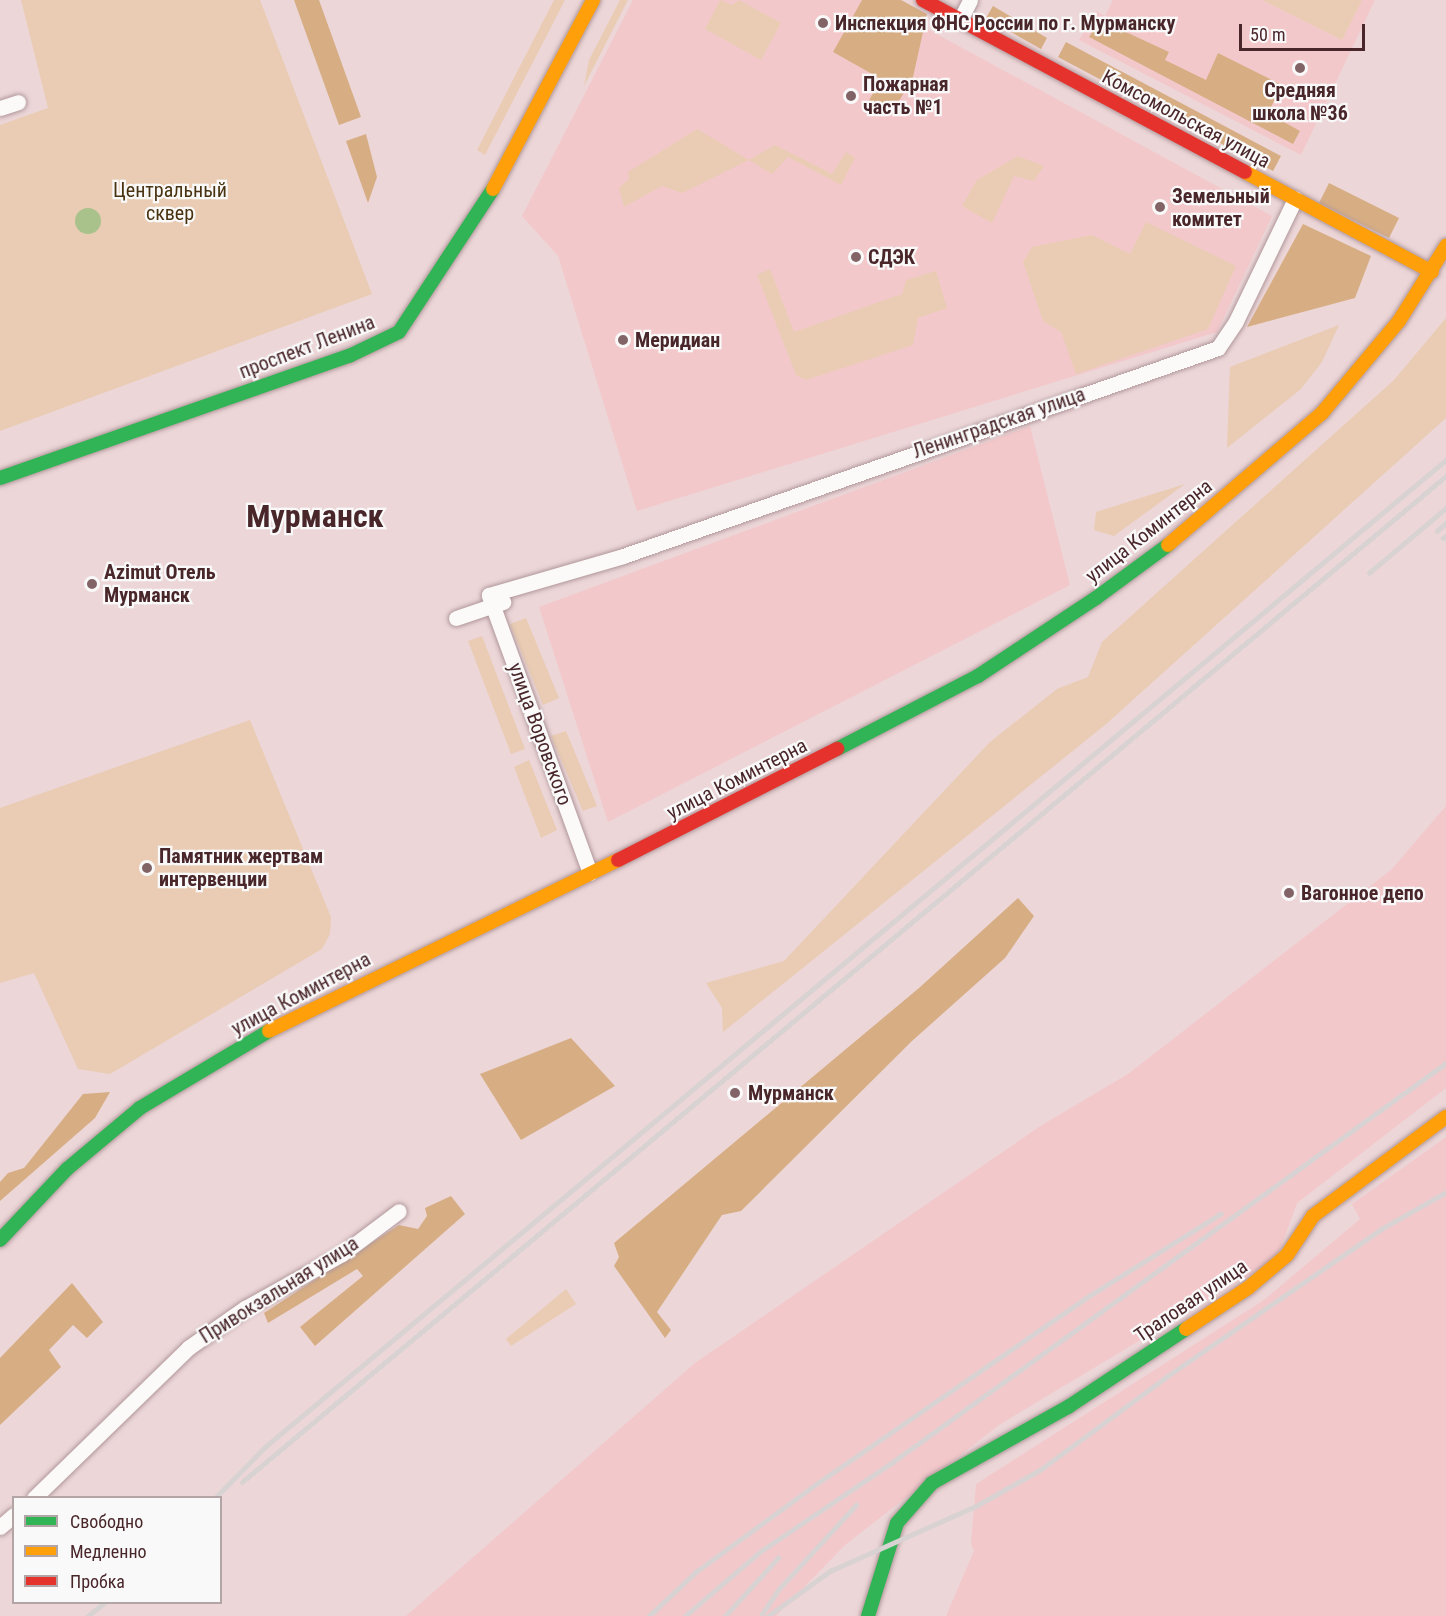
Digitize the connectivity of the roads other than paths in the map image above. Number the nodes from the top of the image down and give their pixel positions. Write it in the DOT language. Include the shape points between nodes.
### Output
graph roads {
  1 [pos="594,0"];
  2 [pos="922,0"];
  3 [pos="970,0"];
  4 [pos="960,20"];
  5 [pos="18,102"];
  6 [pos="0,108"];
  7 [pos="1295,199"];
  8 [pos="1446,246"];
  9 [pos="1432,272"];
  10 [pos="0,477"];
  11 [pos="491,600"];
  12 [pos="456,618"];
  13 [pos="590,873"];
  14 [pos="1446,1117"];
  15 [pos="399,1210"];
  16 [pos="0,1240"];
  17 [pos="35,1496"];
  18 [pos="12,1517"];
  19 [pos="0,1527"];
  20 [pos="868,1616"];
  1 -- 10 [label="main road, проспект Ленина" via="491,194 399,332 356,353"];
  2 -- 4 [label="main road, Комсомольская улица"];
  3 -- 4 [label="street"];
  4 -- 7 [label="main road, Комсомольская улица"];
  5 -- 6 [label="street"];
  7 -- 9 [label="main road, Комсомольская улица"];
  7 -- 11 [label="street, Ленинградская улица" via="1236,321 1218,348"];
  8 -- 9 [label="main road, улица Коминтерна"];
  9 -- 13 [label="main road, улица Коминтерна" via="1392,330 1322,413 1183,532 1096,598 978,676"];
  11 -- 12 [label="street, Ленинградская улица"];
  11 -- 13 [label="street, улица Воровского"];
  13 -- 16 [label="main road, улица Коминтерна" via="318,1004 208,1065 140,1108 67,1168"];
  14 -- 20 [label="main road, Траловая улица" via="1313,1216 1287,1255 1248,1288 1068,1407 932,1483 897,1523"];
  15 -- 17 [label="street, Привокзальная улица" via="342,1254 245,1308 188,1348"];
  18 -- 19 [label="street"];
}
